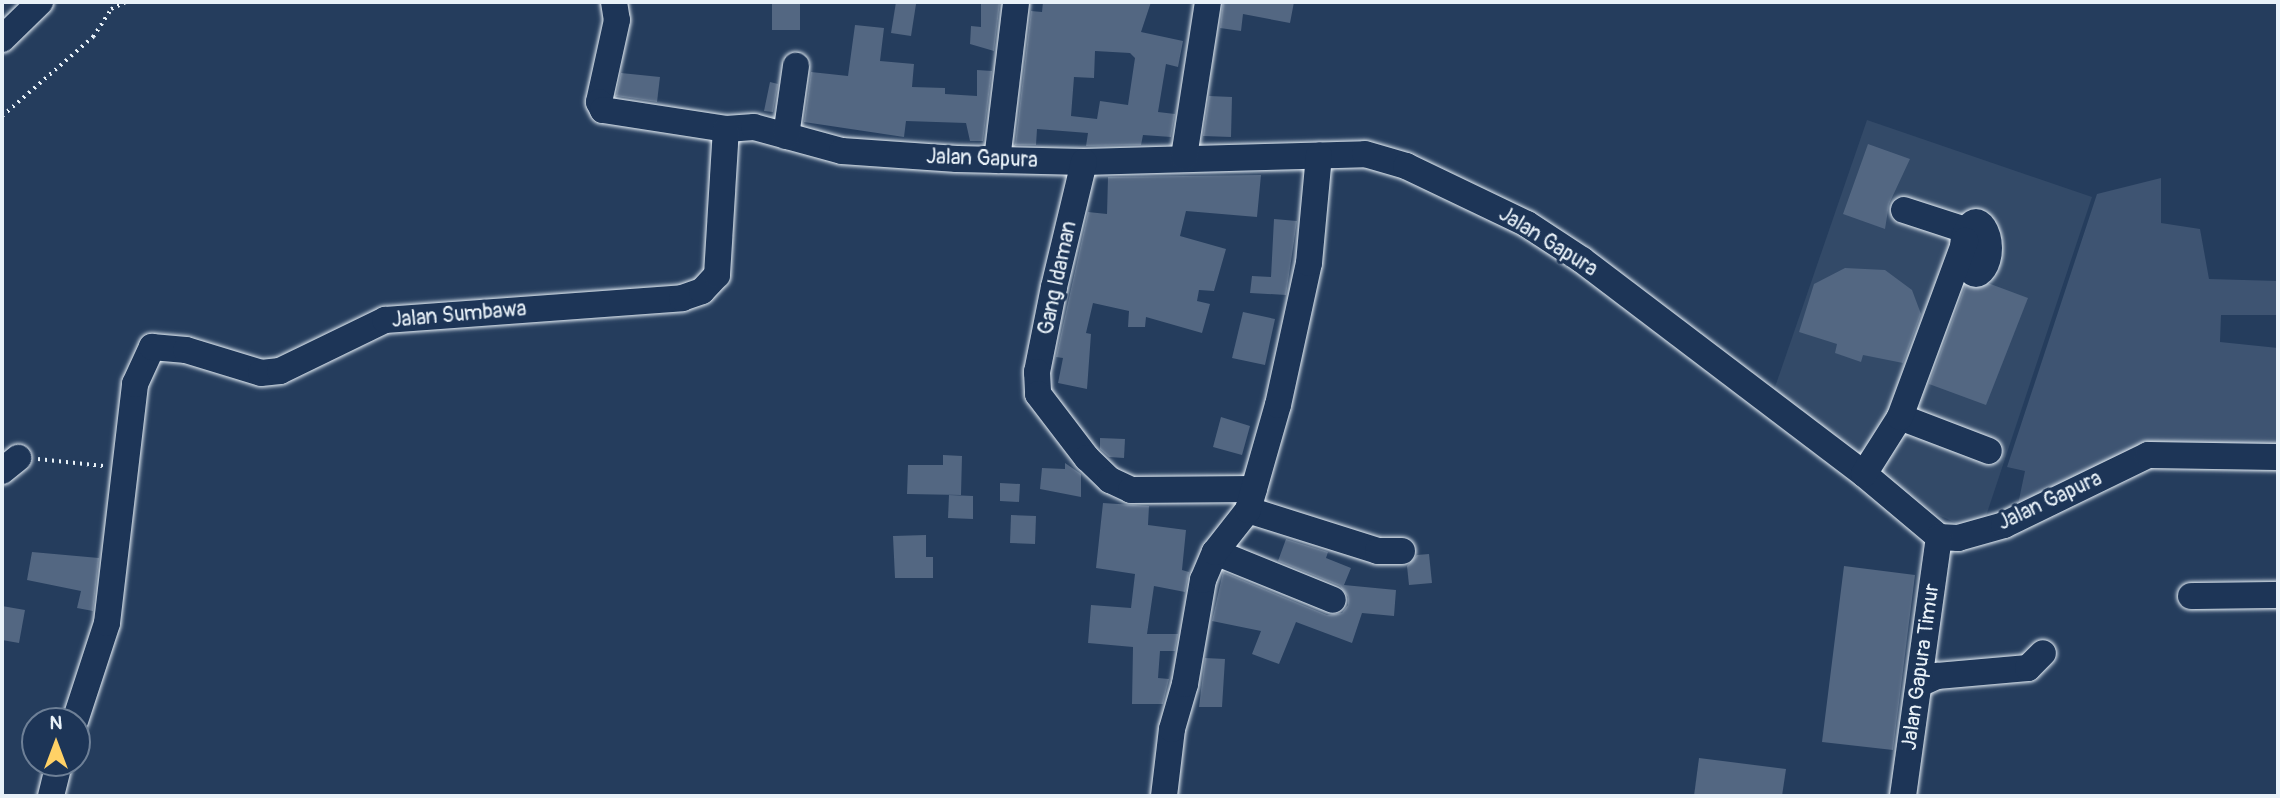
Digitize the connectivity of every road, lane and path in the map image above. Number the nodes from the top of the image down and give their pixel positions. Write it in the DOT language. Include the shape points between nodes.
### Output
graph roads {
  1 [pos="40,2"];
  2 [pos="126,2"];
  3 [pos="614,2"];
  4 [pos="1016,2"];
  5 [pos="1208,2"];
  6 [pos="2,39"];
  7 [pos="796,66"];
  8 [pos="2,116"];
  9 [pos="726,129"];
  10 [pos="786,136"];
  11 [pos="1319,155"];
  12 [pos="1184,157"];
  13 [pos="997,160"];
  14 [pos="1084,162"];
  15 [pos="1904,210"];
  16 [pos="1900,417"];
  17 [pos="1989,451"];
  18 [pos="2278,457"];
  19 [pos="10,464"];
  20 [pos="124,468"];
  21 [pos="1864,474"];
  22 [pos="1251,500"];
  23 [pos="1939,537"];
  24 [pos="1402,551"];
  25 [pos="1215,552"];
  26 [pos="2278,595"];
  27 [pos="2191,596"];
  28 [pos="1333,600"];
  29 [pos="2043,653"];
  30 [pos="1919,684"];
  31 [pos="80,707"];
  32 [pos="56,777"];
  33 [pos="51,796"];
  34 [pos="1164,796"];
  35 [pos="1903,796"];
  1 -- 6 [label="street"];
  2 -- 8 [label="path" via="111,9 93,37"];
  3 -- 9 [label="street, Jalan Gapura" via="617,20 599,102 603,110"];
  4 -- 13 [label="street"];
  5 -- 12 [label="street"];
  7 -- 10 [label="street"];
  9 -- 10 [label="street, Jalan Gapura" via="754,127"];
  9 -- 20 [label="street, Jalan Sumbawa" via="717,275 702,291 641,302 385,320 280,371 261,373 186,350 152,348 135,384"];
  10 -- 13 [label="street, Jalan Gapura" via="842,151"];
  11 -- 12 [label="street, Jalan Gapura"];
  11 -- 21 [label="street, Jalan Gapura" via="1365,154 1406,166 1527,224 1583,260"];
  11 -- 22 [label="street" via="1301,302"];
  12 -- 14 [label="street, Jalan Gapura"];
  13 -- 14 [label="street, Jalan Gapura"];
  14 -- 22 [label="street, Gang Idaman" via="1037,372 1038,394 1087,458 1110,480 1131,489"];
  15 -- 16 [label="street" via="1964,235"];
  16 -- 17 [label="street"];
  16 -- 21 [label="street"];
  18 -- 23 [label="street, Jalan Gapura" via="2148,455 2004,525 1958,538"];
  19 -- 20 [label="path"];
  20 -- 31 [label="street, Jalan Sumbawa" via="107,623"];
  21 -- 23 [label="street, Jalan Gapura"];
  22 -- 24 [label="street" via="1378,551"];
  22 -- 25 [label="street"];
  23 -- 30 [label="street, Jalan Gapura Timur"];
  25 -- 28 [label="street"];
  25 -- 34 [label="street" via="1203,580 1185,684 1172,729"];
  26 -- 27 [label="street"];
  29 -- 30 [label="street" via="2028,668 1937,676"];
  30 -- 35 [label="street, Jalan Gapura Timur"];
  32 -- 33 [label="street"];
}
